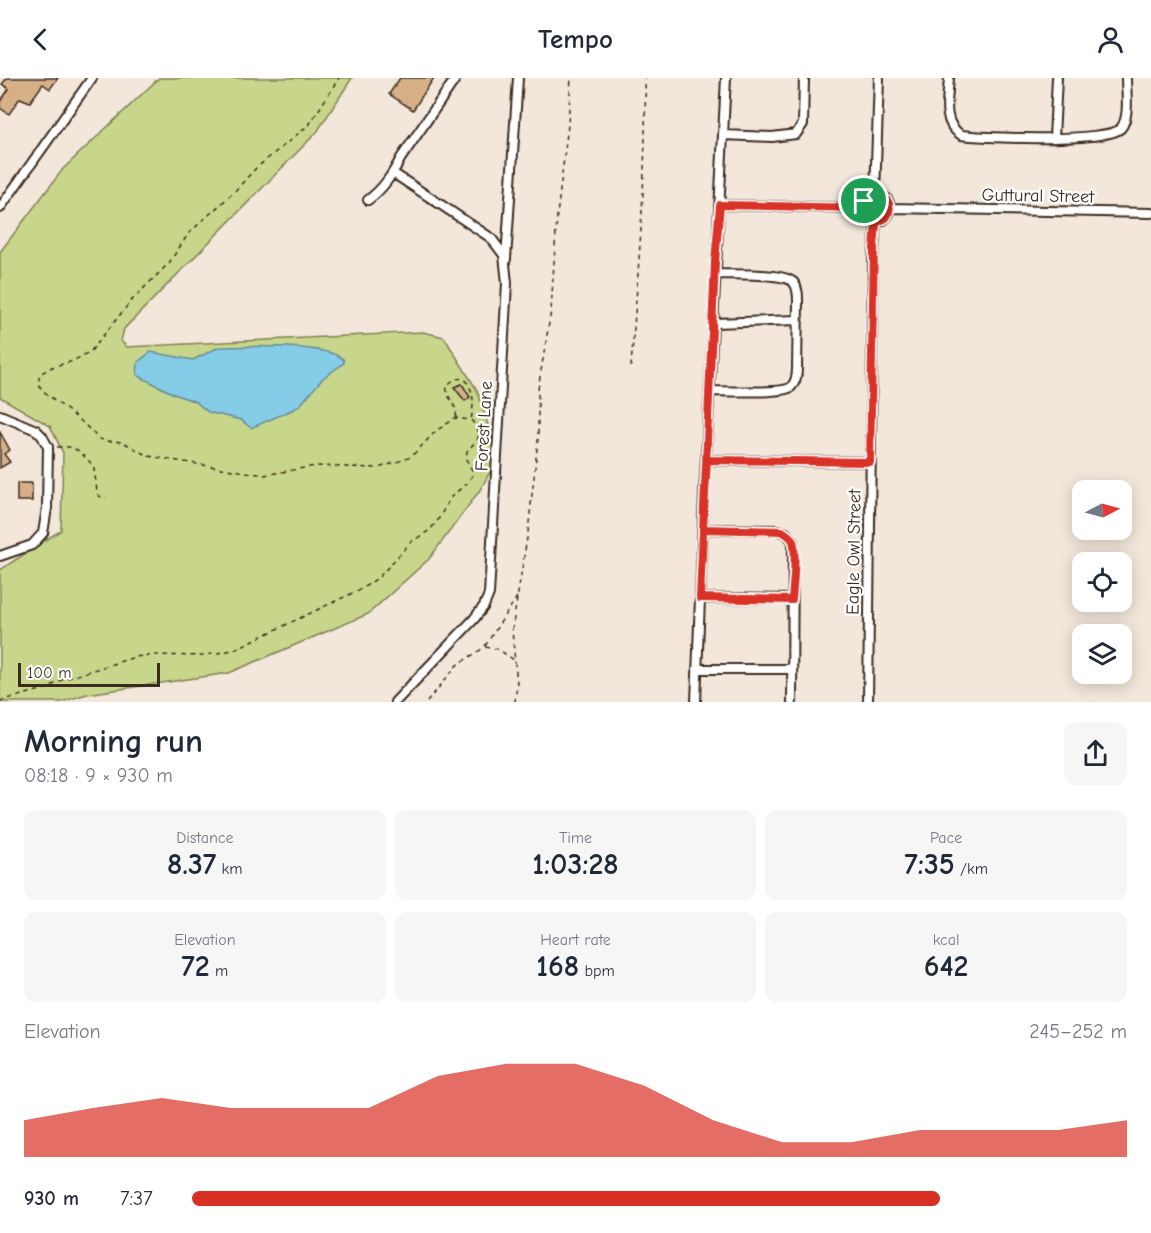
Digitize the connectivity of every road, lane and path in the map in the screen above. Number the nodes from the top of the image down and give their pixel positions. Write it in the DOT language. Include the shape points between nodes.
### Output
graph roads {
  1 [pos="92,78"];
  2 [pos="339,78"];
  3 [pos="456,78"];
  4 [pos="518,78"];
  5 [pos="572,78"];
  6 [pos="645,78"];
  7 [pos="726,78"];
  8 [pos="804,78"];
  9 [pos="879,78"];
  10 [pos="949,78"];
  11 [pos="1057,78"];
  12 [pos="1126,78"];
  13 [pos="723,135"];
  14 [pos="1054,138"];
  15 [pos="393,173"];
  16 [pos="875,194"];
  17 [pos="368,200"];
  18 [pos="720,205"];
  19 [pos="0,208"];
  20 [pos="862,208"];
  21 [pos="890,208"];
  22 [pos="1151,213"];
  23 [pos="876,223"];
  24 [pos="506,266"];
  25 [pos="715,274"];
  26 [pos="797,320"];
  27 [pos="714,323"];
  28 [pos="631,367"];
  29 [pos="710,391"];
  30 [pos="0,415"];
  31 [pos="455,418"];
  32 [pos="471,420"];
  33 [pos="48,447"];
  34 [pos="707,460"];
  35 [pos="870,462"];
  36 [pos="106,498"];
  37 [pos="703,529"];
  38 [pos="0,556"];
  39 [pos="517,596"];
  40 [pos="700,598"];
  41 [pos="792,600"];
  42 [pos="485,647"];
  43 [pos="515,660"];
  44 [pos="697,669"];
  45 [pos="792,669"];
  46 [pos="0,701"];
  47 [pos="395,702"];
  48 [pos="427,702"];
  49 [pos="515,702"];
  50 [pos="696,702"];
  51 [pos="792,702"];
  52 [pos="868,702"];
  1 -- 19 [label="street"];
  2 -- 31 [label="path" via="309,125 256,168 189,233 169,263 131,301 91,351 45,370 38,383 105,441 123,442 148,456 264,475 316,466 378,468 411,458 436,431"];
  3 -- 15 [label="street"];
  4 -- 24 [label="street"];
  5 -- 39 [label="path" via="551,311 538,389 538,440"];
  6 -- 28 [label="path" via="643,215"];
  7 -- 13 [label="street"];
  8 -- 13 [label="street" via="803,124 796,134"];
  9 -- 16 [label="street"];
  10 -- 14 [label="street" via="949,124 961,135"];
  11 -- 14 [label="street"];
  12 -- 14 [label="street" via="1125,118 1116,133"];
  13 -- 18 [label="street"];
  15 -- 17 [label="street"];
  15 -- 24 [label="street, Forest Lane" via="491,238 502,251"];
  16 -- 20 [label="street" via="868,196"];
  16 -- 21 [label="street" via="883,195"];
  18 -- 20 [label="street"];
  18 -- 25 [label="street"];
  20 -- 23 [label="street" via="864,216"];
  21 -- 22 [label="street, Guttural Street"];
  21 -- 23 [label="street" via="886,218"];
  23 -- 35 [label="street, Eagle Owl Street"];
  24 -- 47 [label="street, Forest Lane" via="489,594 470,624"];
  25 -- 26 [label="street" via="790,279 798,291"];
  25 -- 27 [label="street"];
  26 -- 27 [label="street"];
  26 -- 29 [label="street" via="796,377 792,387 775,391"];
  27 -- 29 [label="street"];
  29 -- 34 [label="street"];
  30 -- 33 [label="street" via="36,430"];
  31 -- 32 [label="path"];
  31 -- 32 [label="path" via="456,405 446,388 461,378 473,391"];
  32 -- 46 [label="path" via="478,432 478,439 467,451 472,476 450,498 430,530 411,542 379,577 363,588 233,650 201,656 135,657"];
  33 -- 36 [label="path" via="79,451 94,469 96,492"];
  33 -- 38 [label="street" via="43,534 32,545"];
  34 -- 35 [label="street"];
  34 -- 37 [label="street"];
  35 -- 52 [label="street, Eagle Owl Street"];
  37 -- 40 [label="street"];
  37 -- 41 [label="street" via="777,530 789,536 794,548"];
  39 -- 42 [label="path"];
  39 -- 43 [label="path" via="512,630"];
  40 -- 41 [label="street"];
  40 -- 44 [label="street"];
  41 -- 45 [label="street"];
  42 -- 43 [label="path" via="498,649"];
  42 -- 48 [label="path" via="457,665"];
  43 -- 49 [label="path"];
  44 -- 45 [label="street"];
  44 -- 50 [label="street"];
  45 -- 51 [label="street"];
}
